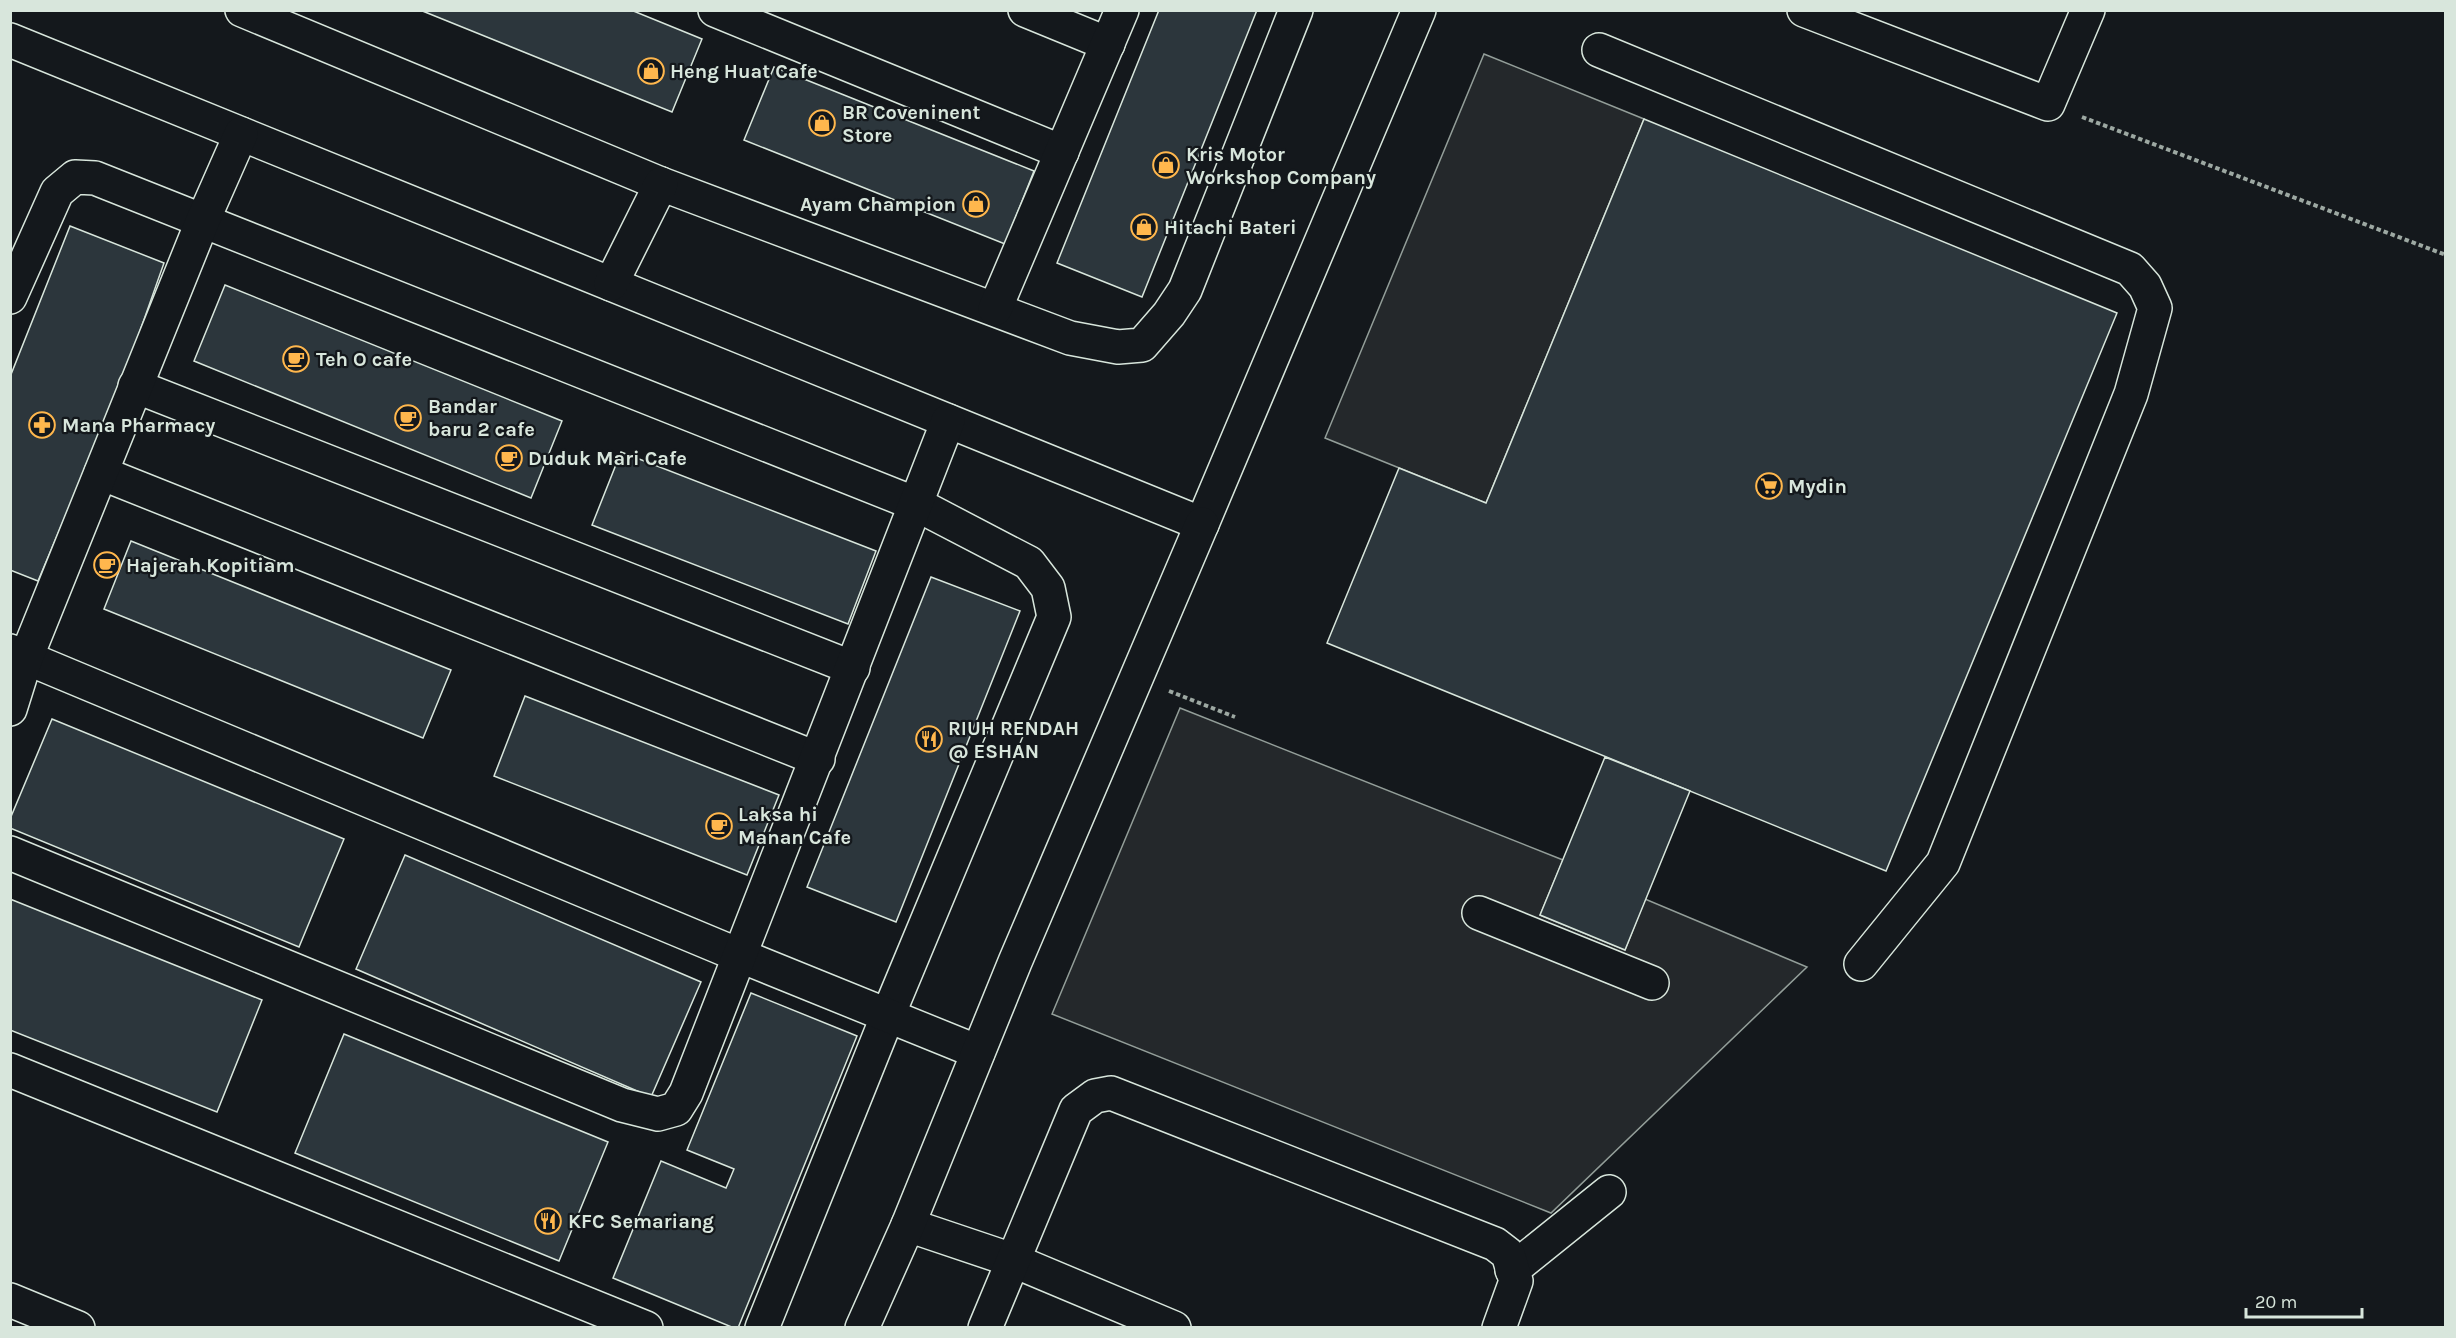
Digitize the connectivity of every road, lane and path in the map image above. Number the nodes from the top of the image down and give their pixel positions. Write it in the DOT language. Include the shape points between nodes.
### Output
graph roads {
  1 [pos="242,10"];
  2 [pos="715,10"];
  3 [pos="1025,10"];
  4 [pos="1122,10"];
  5 [pos="1296,10"];
  6 [pos="1419,10"];
  7 [pos="1804,10"];
  8 [pos="2088,10"];
  9 [pos="282,18"];
  10 [pos="10,40"];
  11 [pos="1108,44"];
  12 [pos="1599,50"];
  13 [pos="2048,104"];
  14 [pos="242,134"];
  15 [pos="1062,152"];
  16 [pos="661,184"];
  17 [pos="203,220"];
  18 [pos="2445,255"];
  19 [pos="611,284"];
  20 [pos="10,297"];
  21 [pos="995,309"];
  22 [pos="135,386"];
  23 [pos="948,421"];
  24 [pos="101,473"];
  25 [pos="916,504"];
  26 [pos="1202,524"];
  27 [pos="18,655"];
  28 [pos="853,668"];
  29 [pos="1136,678"];
  30 [pos="10,709"];
  31 [pos="1235,717"];
  32 [pos="818,759"];
  33 [pos="10,853"];
  34 [pos="1479,913"];
  35 [pos="741,956"];
  36 [pos="1861,964"];
  37 [pos="1652,983"];
  38 [pos="888,1015"];
  39 [pos="978,1052"];
  40 [pos="10,1070"];
  41 [pos="1609,1192"];
  42 [pos="908,1225"];
  43 [pos="1012,1260"];
  44 [pos="1512,1270"];
  45 [pos="10,1300"];
  46 [pos="78,1328"];
  47 [pos="646,1328"];
  48 [pos="762,1328"];
  49 [pos="862,1328"];
  50 [pos="985,1328"];
  51 [pos="1174,1328"];
  52 [pos="1499,1328"];
  1 -- 9 [label="street"];
  2 -- 15 [label="street"];
  3 -- 11 [label="street"];
  4 -- 11 [label="street"];
  5 -- 21 [label="street" via="1185,290 1142,345 1118,347 1070,338"];
  6 -- 26 [label="street"];
  7 -- 13 [label="street"];
  8 -- 13 [label="street"];
  9 -- 16 [label="street"];
  10 -- 14 [label="street"];
  11 -- 15 [label="street"];
  12 -- 36 [label="street" via="2130,269 2145,286 2155,308 2131,394 1944,863"];
  13 -- 18 [label="path"];
  14 -- 17 [label="street"];
  14 -- 19 [label="street"];
  15 -- 21 [label="street"];
  16 -- 19 [label="street"];
  16 -- 21 [label="street"];
  17 -- 20 [label="street" via="95,178 75,177 57,192"];
  17 -- 22 [label="street"];
  17 -- 25 [label="street"];
  19 -- 23 [label="street"];
  22 -- 24 [label="street"];
  22 -- 28 [label="street"];
  23 -- 25 [label="street"];
  23 -- 26 [label="street"];
  24 -- 27 [label="street"];
  24 -- 32 [label="street"];
  25 -- 28 [label="street"];
  25 -- 38 [label="street" via="1029,563 1048,588 1054,616"];
  26 -- 29 [label="street"];
  27 -- 30 [label="street"];
  27 -- 35 [label="street"];
  28 -- 32 [label="street"];
  29 -- 31 [label="path"];
  29 -- 39 [label="street"];
  32 -- 35 [label="street"];
  33 -- 35 [label="street" via="622,1105 658,1114 676,1109 686,1093"];
  34 -- 37 [label="street"];
  35 -- 38 [label="street"];
  38 -- 39 [label="street"];
  38 -- 48 [label="street"];
  39 -- 42 [label="street"];
  40 -- 47 [label="street"];
  41 -- 44 [label="street"];
  42 -- 43 [label="street"];
  42 -- 49 [label="street"];
  43 -- 44 [label="street" via="1076,1110 1095,1096 1112,1093 1495,1244 1508,1254"];
  43 -- 50 [label="street"];
  43 -- 51 [label="street"];
  44 -- 52 [label="street" via="1516,1281"];
  45 -- 46 [label="street"];
}
